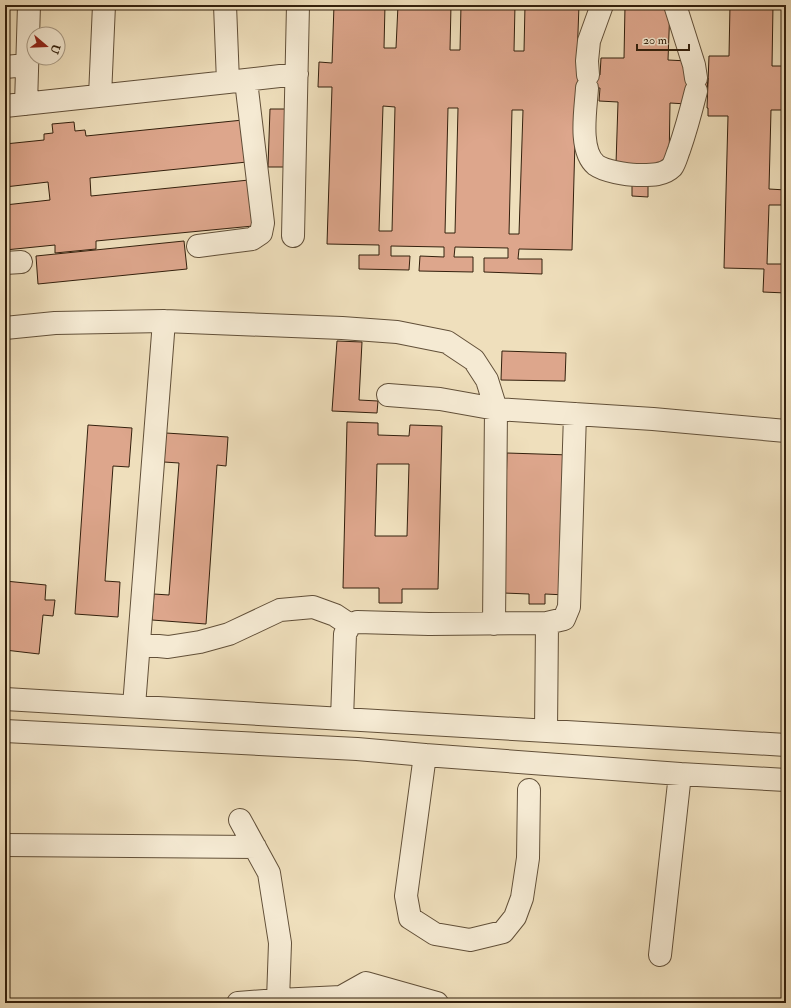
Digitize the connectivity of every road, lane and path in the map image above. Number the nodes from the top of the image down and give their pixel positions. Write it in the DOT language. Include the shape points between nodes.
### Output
graph roads {
  1 [pos="29,5"];
  2 [pos="104,5"];
  3 [pos="225,5"];
  4 [pos="298,5"];
  5 [pos="602,5"];
  6 [pos="675,5"];
  7 [pos="28,26"];
  8 [pos="26,65"];
  9 [pos="27,66"];
  10 [pos="5,67"];
  11 [pos="297,74"];
  12 [pos="237,81"];
  13 [pos="100,96"];
  14 [pos="15,105"];
  15 [pos="293,236"];
  16 [pos="198,246"];
  17 [pos="164,321"];
  18 [pos="5,328"];
  19 [pos="388,395"];
  20 [pos="496,409"];
  21 [pos="575,414"];
  22 [pos="786,430"];
  23 [pos="546,623"];
  24 [pos="494,624"];
  25 [pos="350,625"];
  26 [pos="139,644"];
  27 [pos="5,699"];
  28 [pos="134,706"];
  29 [pos="342,719"];
  30 [pos="546,730"];
  31 [pos="5,731"];
  32 [pos="786,745"];
  33 [pos="425,755"];
  34 [pos="680,774"];
  35 [pos="786,780"];
  36 [pos="529,790"];
  37 [pos="240,820"];
  38 [pos="5,846"];
  39 [pos="255,848"];
  40 [pos="660,955"];
  41 [pos="278,1000"];
  42 [pos="345,1000"];
  43 [pos="238,1003"];
  44 [pos="374,1003"];
  45 [pos="437,1003"];
  1 -- 7 [label="lane"];
  2 -- 13 [label="lane"];
  3 -- 12 [label="lane"];
  4 -- 11 [label="lane"];
  5 -- 6 [label="lane" via="589,41 584,134 587,152 596,165 607,170 633,175 653,175 664,173 672,166 688,123 696,84 694,65"];
  8 -- 10 [label="lane"];
  9 -- 14 [label="lane"];
  11 -- 12 [label="lane"];
  11 -- 15 [label="lane"];
  12 -- 13 [label="lane"];
  12 -- 16 [label="lane" via="263,223 261,232 252,239"];
  13 -- 14 [label="lane"];
  17 -- 18 [label="lane" via="55,323"];
  17 -- 20 [label="lane" via="397,332 447,342 474,360 488,380"];
  17 -- 26 [label="lane"];
  19 -- 20 [label="lane" via="440,399"];
  20 -- 21 [label="lane"];
  20 -- 24 [label="lane"];
  21 -- 22 [label="lane"];
  21 -- 23 [label="lane" via="569,607 564,619"];
  23 -- 24 [label="lane"];
  23 -- 30 [label="lane"];
  24 -- 25 [label="lane" via="357,622"];
  25 -- 26 [label="lane" via="335,615 313,607 280,610 228,634 200,642 168,647"];
  25 -- 29 [label="lane" via="345,634"];
  26 -- 28 [label="lane"];
  27 -- 28 [label="lane"];
  28 -- 29 [label="lane"];
  29 -- 30 [label="lane"];
  30 -- 32 [label="lane"];
  31 -- 33 [label="lane" via="357,748"];
  33 -- 34 [label="lane"];
  33 -- 36 [label="lane" via="406,896 410,918 435,934 470,940 503,932 515,917 522,898 528,858"];
  34 -- 35 [label="lane"];
  34 -- 40 [label="lane"];
  37 -- 39 [label="lane"];
  38 -- 39 [label="lane"];
  39 -- 41 [label="lane" via="269,873 280,943"];
  41 -- 42 [label="lane"];
  41 -- 43 [label="lane"];
  42 -- 44 [label="lane"];
  42 -- 45 [label="lane" via="366,983"];
}
